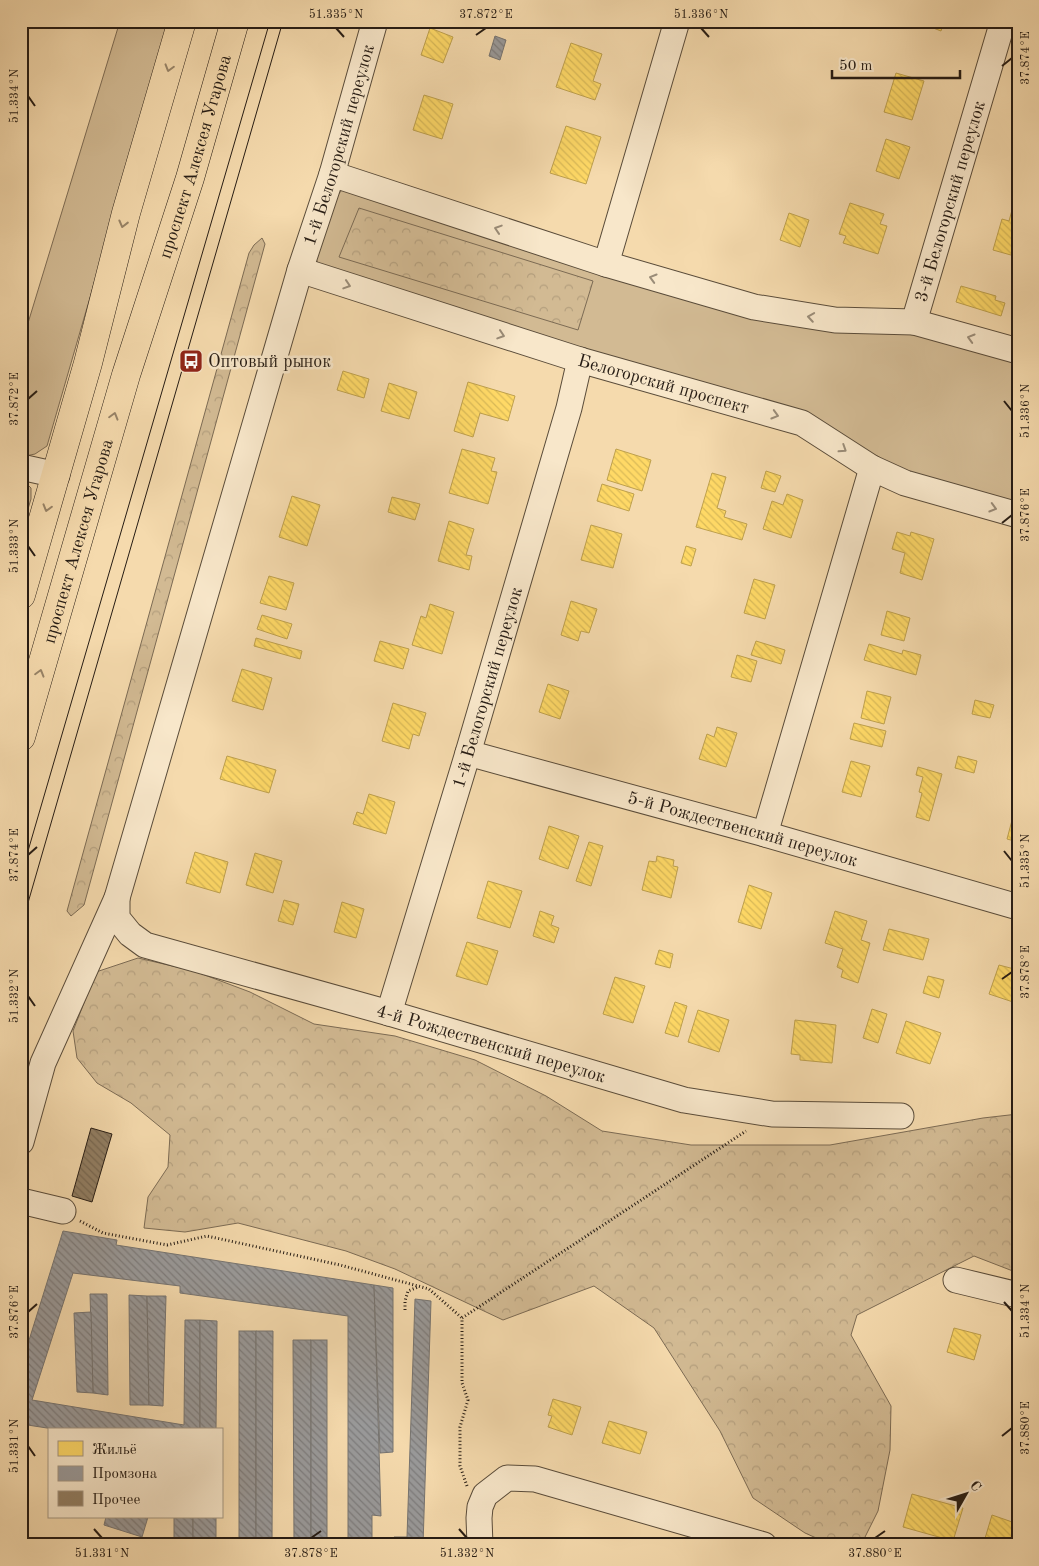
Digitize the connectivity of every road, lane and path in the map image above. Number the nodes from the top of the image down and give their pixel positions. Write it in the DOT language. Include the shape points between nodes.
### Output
graph roads {
  1 [pos="182,21"];
  2 [pos="235,21"];
  3 [pos="375,21"];
  4 [pos="677,21"];
  5 [pos="1003,21"];
  6 [pos="332,174"];
  7 [pos="606,264"];
  8 [pos="300,270"];
  9 [pos="914,322"];
  10 [pos="1018,351"];
  11 [pos="580,360"];
  12 [pos="88,363"];
  13 [pos="126,375"];
  14 [pos="21,467"];
  15 [pos="872,468"];
  16 [pos="57,474"];
  17 [pos="1018,515"];
  18 [pos="21,595"];
  19 [pos="21,737"];
  20 [pos="468,753"];
  21 [pos="765,834"];
  22 [pos="117,898"];
  23 [pos="1018,907"];
  24 [pos="389,1013"];
  25 [pos="772,1114"];
  26 [pos="900,1116"];
  27 [pos="21,1142"];
  28 [pos="21,1201"];
  29 [pos="62,1210"];
  30 [pos="956,1280"];
  31 [pos="418,1286"];
  32 [pos="1018,1295"];
  33 [pos="405,1310"];
  34 [pos="462,1318"];
  35 [pos="480,1507"];
  36 [pos="480,1545"];
  37 [pos="764,1545"];
  1 -- 12 [label="main road, one-way" via="126,213"];
  2 -- 13 [label="main road, проспект Алексея Угарова" via="190,178"];
  3 -- 6 [label="street, 1-й Белогорский переулок"];
  4 -- 7 [label="street"];
  5 -- 9 [label="street, 3-й Белогорский переулок"];
  7 -- 6 [label="street, one-way"];
  6 -- 8 [label="street, 1-й Белогорский переулок"];
  9 -- 7 [label="street, one-way" via="835,320 754,307"];
  8 -- 11 [label="street, Белогорский проспект, one-way"];
  8 -- 22 [label="street, 1-й Белогорский переулок"];
  10 -- 9 [label="street, one-way"];
  11 -- 15 [label="street, Белогорский проспект, one-way" via="802,423"];
  11 -- 20 [label="street, 1-й Белогорский переулок" via="569,408"];
  12 -- 13 [label="main road"];
  12 -- 16 [label="main road"];
  19 -- 13 [label="main road, проспект Алексея Угарова, one-way"];
  14 -- 16 [label="street"];
  15 -- 17 [label="street, Белогорский проспект, one-way" via="905,482"];
  15 -- 21 [label="street"];
  16 -- 18 [label="main road, one-way"];
  20 -- 21 [label="street, 5-й Рождественский переулок"];
  20 -- 24 [label="street, 1-й Белогорский переулок"];
  21 -- 23 [label="street, 5-й Рождественский переулок"];
  22 -- 24 [label="street, 4-й Рождественский переулок" via="117,918 145,945"];
  22 -- 27 [label="street, 1-й Белогорский переулок" via="43,1064"];
  24 -- 25 [label="street, 4-й Рождественский переулок" via="684,1100"];
  25 -- 26 [label="street, 4-й Рождественский переулок"];
  25 -- 34 [label="path"];
  28 -- 29 [label="street"];
  29 -- 31 [label="path" via="102,1233 167,1245 207,1236"];
  30 -- 32 [label="street"];
  31 -- 33 [label="path" via="408,1291"];
  31 -- 34 [label="path" via="429,1289"];
  34 -- 35 [label="path" via="462,1383 468,1400 460,1427 460,1466 468,1491"];
  35 -- 36 [label="street"];
  35 -- 37 [label="street" via="485,1495 507,1478 535,1479"];
}
